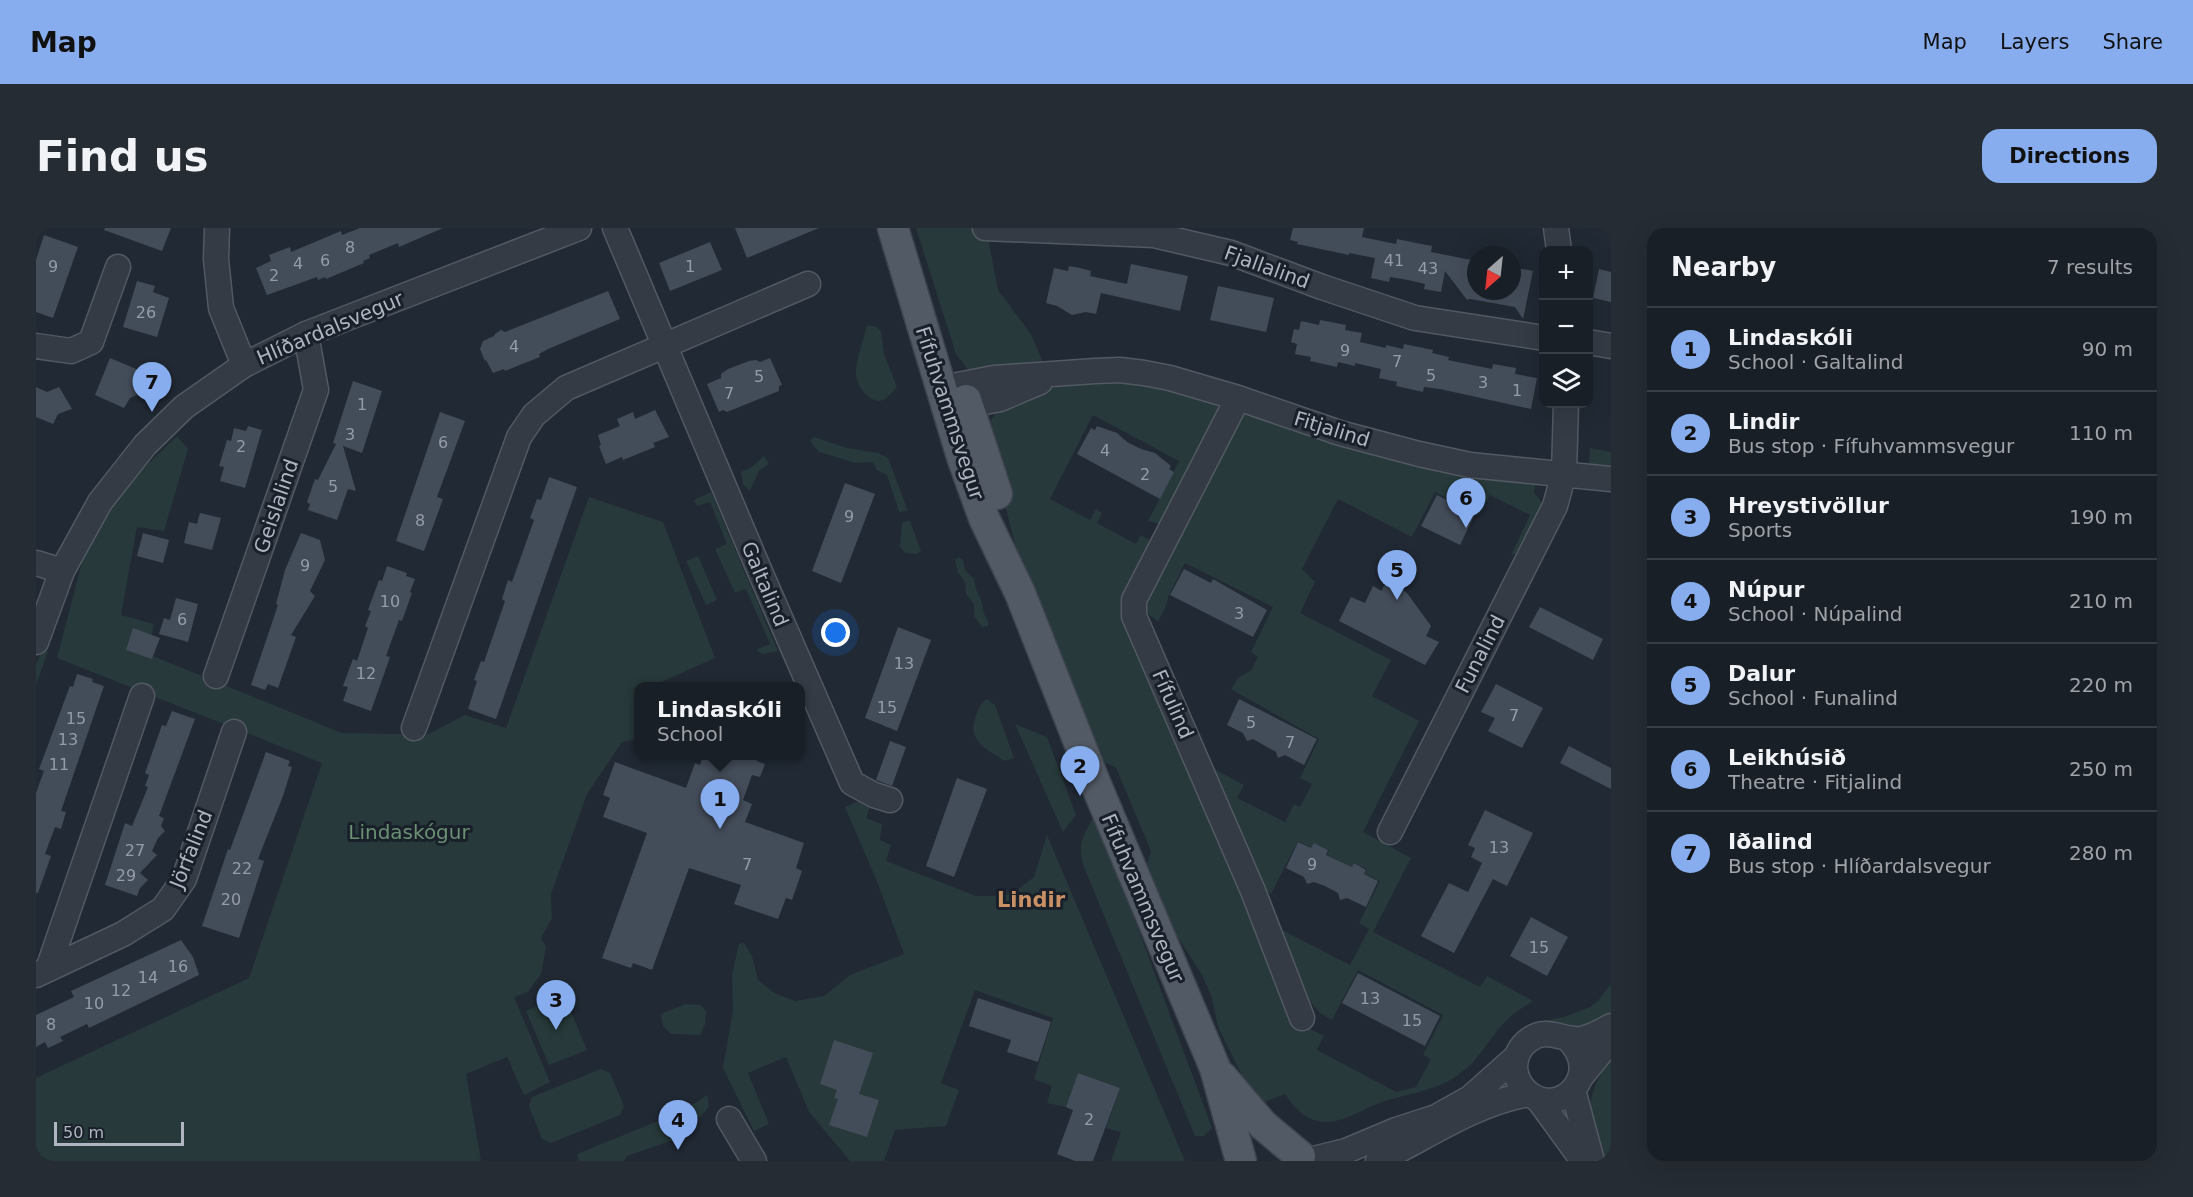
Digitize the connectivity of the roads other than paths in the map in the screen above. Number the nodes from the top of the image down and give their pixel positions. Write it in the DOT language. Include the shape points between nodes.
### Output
graph roads {
  1 [pos="217,228"];
  2 [pos="579,228"];
  3 [pos="615,228"];
  4 [pos="893,228"];
  5 [pos="912,228"];
  6 [pos="985,228"];
  7 [pos="1556,228"];
  8 [pos="1558,246"];
  9 [pos="118,267"];
  10 [pos="808,284"];
  11 [pos="306,334"];
  12 [pos="1539,337"];
  13 [pos="1593,343"];
  14 [pos="665,345"];
  15 [pos="36,346"];
  16 [pos="1611,346"];
  17 [pos="244,365"];
  18 [pos="955,397"];
  19 [pos="1238,398"];
  20 [pos="1566,408"];
  21 [pos="1564,473"];
  22 [pos="1611,479"];
  23 [pos="36,563"];
  24 [pos="62,571"];
  25 [pos="36,642"];
  26 [pos="216,676"];
  27 [pos="142,696"];
  28 [pos="414,728"];
  29 [pos="234,732"];
  30 [pos="890,800"];
  31 [pos="1390,832"];
  32 [pos="42,972"];
  33 [pos="1302,1018"];
  34 [pos="1611,1026"];
  35 [pos="1567,1038"];
  36 [pos="1611,1040"];
  37 [pos="1516,1057"];
  38 [pos="1215,1068"];
  39 [pos="1577,1084"];
  40 [pos="1533,1096"];
  41 [pos="729,1119"];
  42 [pos="1306,1159"];
  43 [pos="754,1161"];
  44 [pos="1241,1161"];
  45 [pos="1260,1161"];
  46 [pos="1378,1161"];
  47 [pos="1583,1161"];
  48 [pos="1592,1161"];
  1 -- 17 [label="street" via="220,308"];
  2 -- 11 [label="street, Hlíðardalsvegur"];
  3 -- 14 [label="street, Galtalind"];
  4 -- 18 [label="main road, Fífuhvammsvegur"];
  5 -- 18 [label="main road, Fífuhvammsvegur"];
  6 -- 12 [label="street, Fjallalind" via="1154,235 1231,253 1415,318"];
  7 -- 8 [label="street"];
  9 -- 15 [label="street" via="91,342 71,351"];
  10 -- 14 [label="street"];
  11 -- 17 [label="street, Hlíðardalsvegur"];
  11 -- 26 [label="street, Geislalind" via="316,390"];
  13 -- 16 [label="street"];
  14 -- 28 [label="street" via="566,388 534,415 522,431"];
  14 -- 30 [label="street, Galtalind" via="852,783"];
  17 -- 24 [label="street, Hlíðardalsvegur" via="184,407 145,445 100,502"];
  18 -- 19 [label="street, Fitjalind" via="1000,399 1056,375 1128,371 1170,378"];
  18 -- 38 [label="main road, Fífuhvammsvegur" via="999,502 1020,594"];
  19 -- 21 [label="street, Fitjalind" via="1340,433 1419,454 1470,465"];
  19 -- 33 [label="street, Fífulind" via="1134,600 1134,616 1253,891"];
  20 -- 21 [label="street"];
  21 -- 22 [label="street, Fitjalind"];
  21 -- 31 [label="street, Funalind" via="1556,506"];
  23 -- 24 [label="street"];
  24 -- 25 [label="street, Hlíðardalsvegur"];
  27 -- 32 [label="street, Jörfalind"];
  29 -- 32 [label="street, Jörfalind" via="183,879 163,909 123,934"];
  34 -- 35 [label="street" via="1580,1039"];
  35 -- 37 [label="street" via="1537,1035 1528,1040"];
  35 -- 39 [label="street" via="1581,1056"];
  36 -- 39 [label="street"];
  37 -- 40 [label="street" via="1517,1077"];
  37 -- 42 [label="street" via="1470,1098 1436,1117 1346,1151"];
  38 -- 42 [label="main road, Fífuhvammsvegur" via="1263,1125"];
  38 -- 44 [label="main road, Fífuhvammsvegur"];
  39 -- 40 [label="street" via="1557,1100"];
  39 -- 48 [label="street"];
  40 -- 46 [label="street" via="1502,1100 1479,1109"];
  40 -- 47 [label="street"];
  41 -- 43 [label="street"];
  42 -- 45 [label="main road" via="1288,1153"];
}
